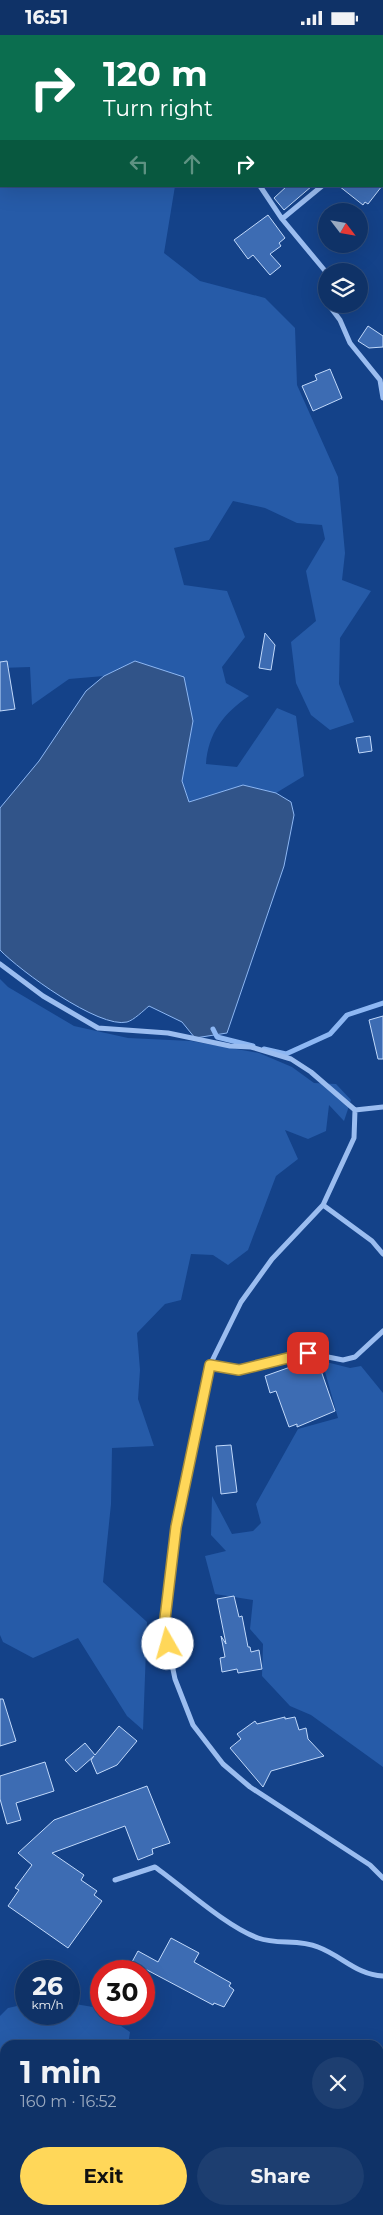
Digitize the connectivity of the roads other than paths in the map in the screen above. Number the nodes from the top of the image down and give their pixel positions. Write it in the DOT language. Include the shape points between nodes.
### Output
graph roads {
  1 [pos="261,187"];
  2 [pos="321,187"];
  3 [pos="282,219"];
  4 [pos="319,263"];
  5 [pos="334,313"];
  6 [pos="383,398"];
  7 [pos="0,965"];
  8 [pos="383,1107"];
  9 [pos="354,1110"];
  10 [pos="323,1205"];
  11 [pos="383,1254"];
  12 [pos="383,1331"];
  13 [pos="210,1365"];
  14 [pos="383,1877"];
  15 [pos="115,1880"];
  16 [pos="383,1976"];
  1 -- 3 [label="street"];
  2 -- 3 [label="street"];
  3 -- 4 [label="street"];
  5 -- 6 [label="street" via="350,343 380,380"];
  7 -- 9 [label="street" via="43,997 98,1028 168,1033 230,1046 251,1047 291,1059"];
  8 -- 9 [label="street"];
  9 -- 10 [label="street" via="354,1138"];
  10 -- 11 [label="street" via="372,1241"];
  10 -- 13 [label="street" via="272,1259 251,1287"];
  12 -- 13 [label="street" via="355,1357 342,1359 308,1353 239,1370"];
  13 -- 14 [label="street" via="176,1527 164,1627 175,1679 193,1725 223,1764 250,1787 370,1865"];
  15 -- 16 [label="street" via="155,1867 224,1919 259,1939 302,1942 319,1947 369,1976"];
}
